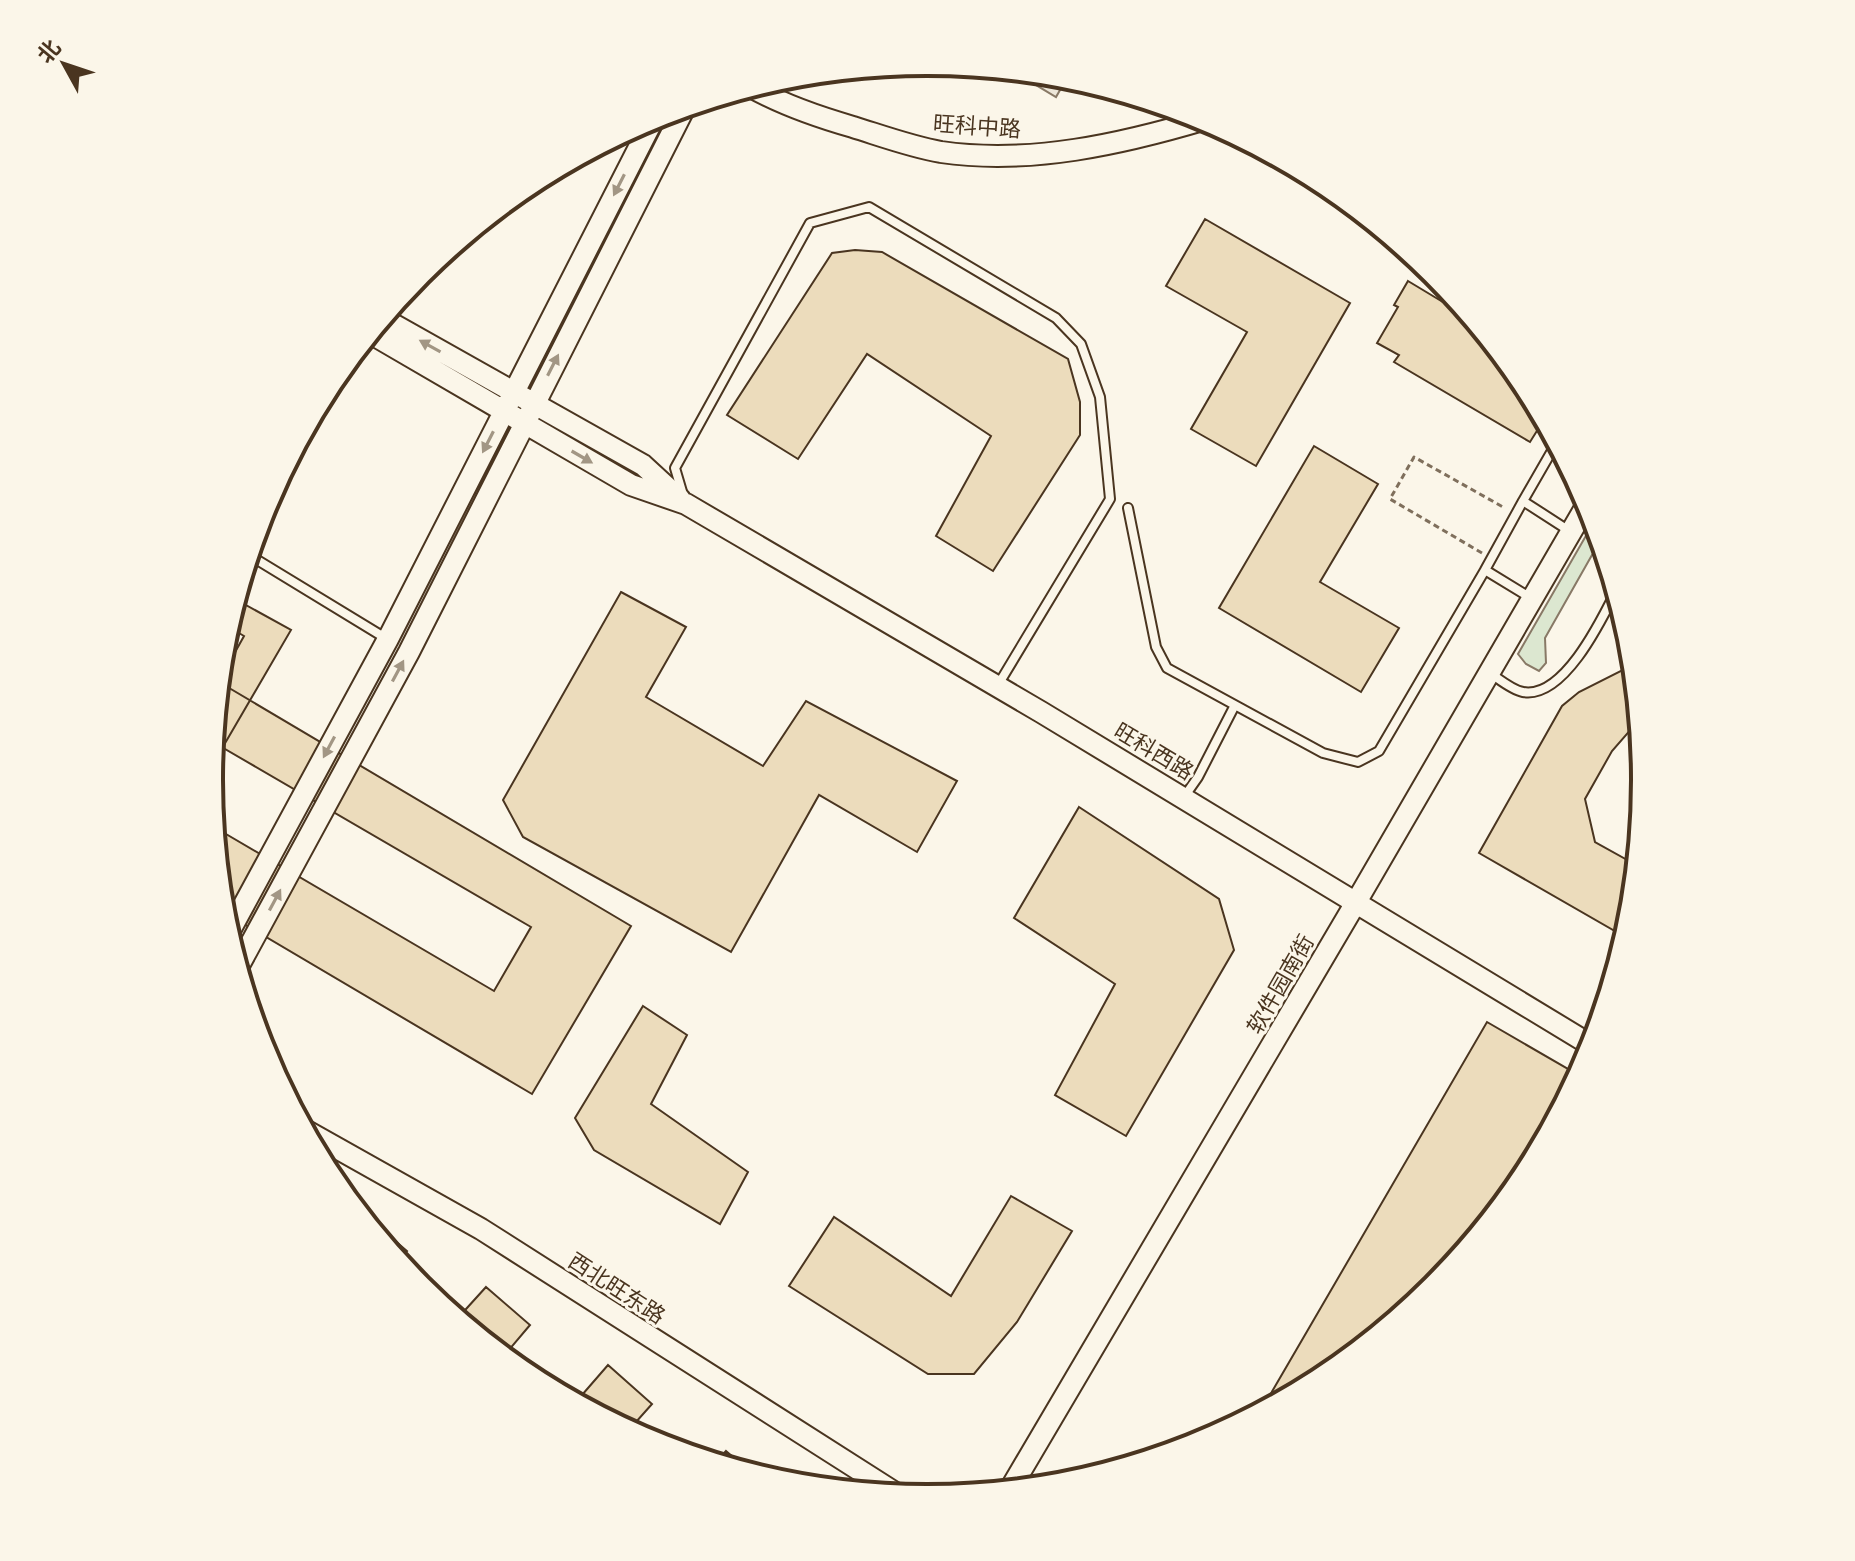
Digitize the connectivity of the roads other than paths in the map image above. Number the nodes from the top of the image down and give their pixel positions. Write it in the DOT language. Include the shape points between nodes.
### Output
graph roads {
  1 [pos="768,95"];
  2 [pos="677,122"];
  3 [pos="1185,125"];
  4 [pos="645,136"];
  5 [pos="392,324"];
  6 [pos="380,339"];
  7 [pos="513,392"];
  8 [pos="534,403"];
  9 [pos="503,411"];
  10 [pos="523,423"];
  11 [pos="1551,453"];
  12 [pos="1523,501"];
  13 [pos="686,504"];
  14 [pos="1128,508"];
  15 [pos="1580,516"];
  16 [pos="1571,532"];
  17 [pos="258,560"];
  18 [pos="1485,570"];
  19 [pos="1531,598"];
  20 [pos="1609,604"];
  21 [pos="388,639"];
  22 [pos="1489,673"];
  23 [pos="998,686"];
  24 [pos="1235,705"];
  25 [pos="1184,797"];
  26 [pos="1355,904"];
  27 [pos="237,918"];
  28 [pos="245,954"];
  29 [pos="1582,1040"];
  30 [pos="321,1139"];
  31 [pos="1016,1479"];
  32 [pos="879,1483"];
  1 -- 3 [label="street, 旺科中路" via="814,116 941,152 1084,150"];
  8 -- 2 [label="street, one-way"];
  4 -- 7 [label="street, one-way"];
  7 -- 5 [label="street, one-way"];
  6 -- 9 [label="street"];
  7 -- 8 [label="street"];
  7 -- 9 [label="street"];
  8 -- 10 [label="street"];
  8 -- 13 [label="street" via="643,465"];
  9 -- 10 [label="street"];
  9 -- 21 [label="street, one-way"];
  10 -- 13 [label="street, one-way" via="631,485"];
  28 -- 10 [label="street, one-way" via="409,652"];
  11 -- 12 [label="lane"];
  12 -- 16 [label="lane"];
  12 -- 18 [label="lane"];
  13 -- 23 [label="street, 旺科西路"];
  13 -- 23 [label="lane" via="675,468 810,223 869,207 1056,318 1081,344 1100,397 1110,499"];
  14 -- 24 [label="lane" via="1156,647 1167,668"];
  15 -- 16 [label="street, 软件园南街"];
  16 -- 19 [label="street, 软件园南街"];
  17 -- 21 [label="lane"];
  18 -- 19 [label="lane"];
  18 -- 24 [label="lane" via="1379,751 1358,762 1323,753"];
  19 -- 22 [label="street, 软件园南街"];
  20 -- 22 [label="lane" via="1595,634 1545,690 1522,692"];
  21 -- 27 [label="street, one-way"];
  22 -- 26 [label="street, 软件园南街"];
  23 -- 25 [label="street, 旺科西路"];
  24 -- 25 [label="lane"];
  25 -- 26 [label="street, 旺科西路"];
  26 -- 29 [label="street, 旺科西路"];
  26 -- 31 [label="street, 软件园南街"];
  30 -- 32 [label="street, 西北旺东路" via="481,1229"];
}
